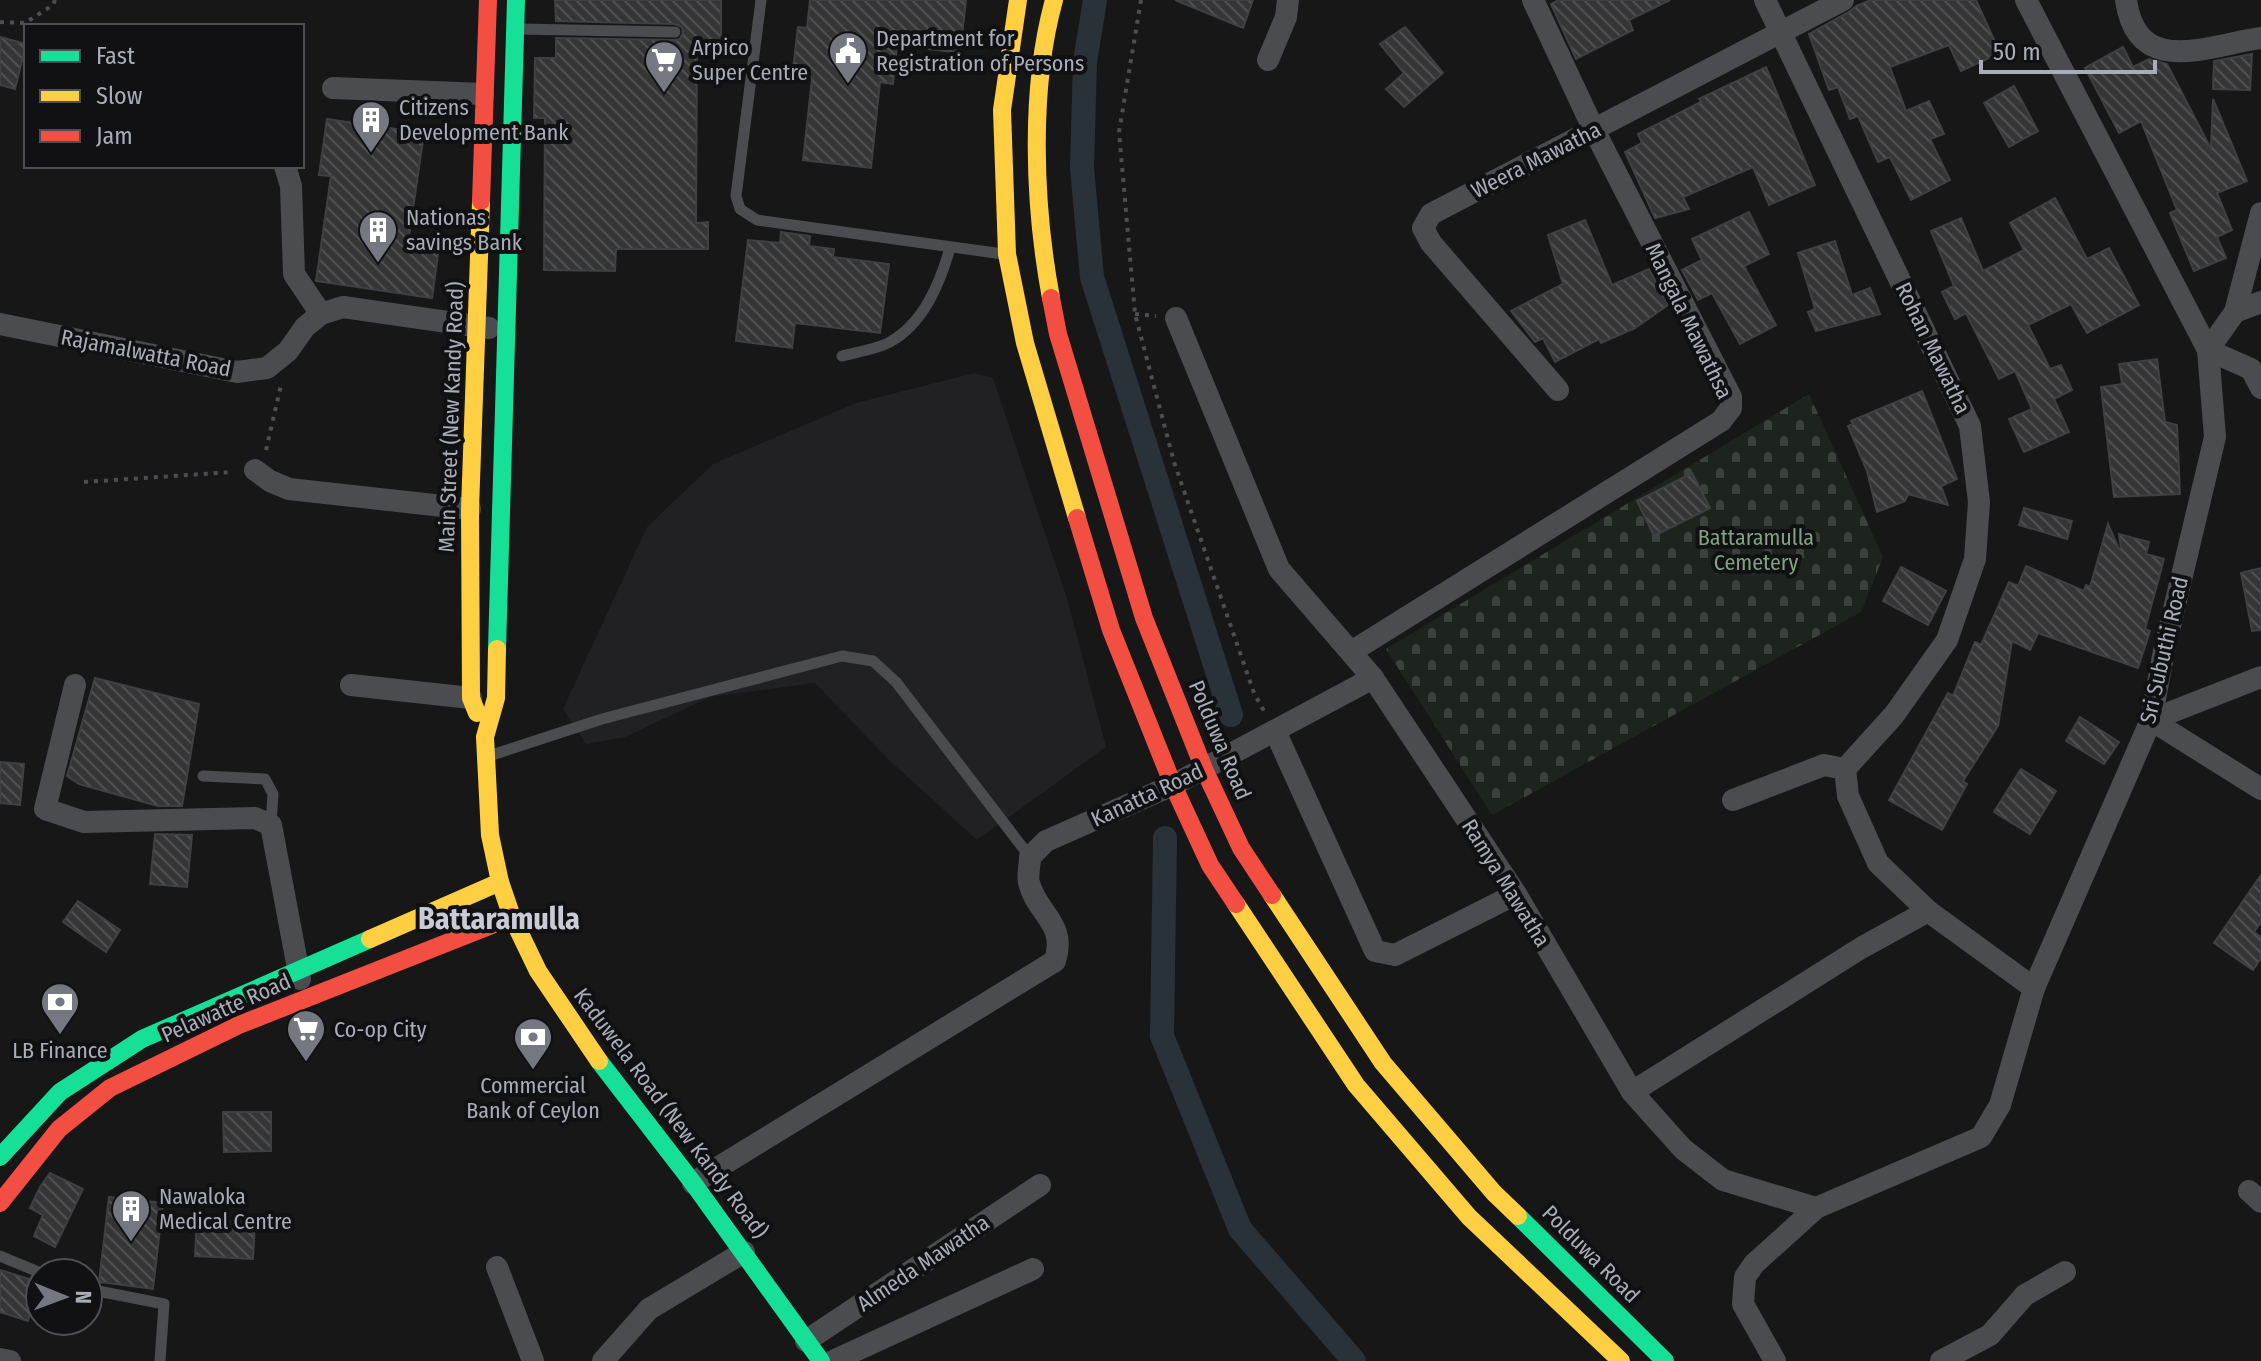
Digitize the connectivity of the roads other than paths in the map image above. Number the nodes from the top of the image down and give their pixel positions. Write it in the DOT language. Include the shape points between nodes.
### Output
graph roads {
  1 [pos="488,0"];
  2 [pos="516,0"];
  3 [pos="761,0"];
  4 [pos="1018,0"];
  5 [pos="1054,0"];
  6 [pos="1288,0"];
  7 [pos="1533,0"];
  8 [pos="1765,0"];
  9 [pos="1843,0"];
  10 [pos="2026,0"];
  11 [pos="2126,0"];
  12 [pos="515,29"];
  13 [pos="675,32"];
  14 [pos="1779,32"];
  15 [pos="2261,38"];
  16 [pos="1268,60"];
  17 [pos="333,88"];
  18 [pos="483,94"];
  19 [pos="1594,130"];
  20 [pos="286,168"];
  21 [pos="2261,213"];
  22 [pos="950,248"];
  23 [pos="1024,252"];
  24 [pos="2261,302"];
  25 [pos="2235,312"];
  26 [pos="321,314"];
  27 [pos="1176,318"];
  28 [pos="0,324"];
  29 [pos="478,328"];
  30 [pos="506,328"];
  31 [pos="2208,350"];
  32 [pos="842,356"];
  33 [pos="2261,388"];
  34 [pos="1558,390"];
  35 [pos="255,470"];
  36 [pos="470,509"];
  37 [pos="1351,652"];
  38 [pos="2261,677"];
  39 [pos="1373,678"];
  40 [pos="75,685"];
  41 [pos="351,685"];
  42 [pos="471,698"];
  43 [pos="2151,720"];
  44 [pos="1275,731"];
  45 [pos="485,737"];
  46 [pos="485,757"];
  47 [pos="1204,769"];
  48 [pos="1845,769"];
  49 [pos="203,776"];
  50 [pos="1173,785"];
  51 [pos="2261,789"];
  52 [pos="1733,800"];
  53 [pos="271,825"];
  54 [pos="490,835"];
  55 [pos="1038,849"];
  56 [pos="500,882"];
  57 [pos="1516,894"];
  58 [pos="441,909"];
  59 [pos="1928,911"];
  60 [pos="512,917"];
  61 [pos="454,940"];
  62 [pos="484,947"];
  63 [pos="512,957"];
  64 [pos="538,971"];
  65 [pos="299,972"];
  66 [pos="2034,988"];
  67 [pos="304,999"];
  68 [pos="1632,1092"];
  69 [pos="0,1157"];
  70 [pos="693,1183"];
  71 [pos="1040,1185"];
  72 [pos="0,1203"];
  73 [pos="1816,1208"];
  74 [pos="744,1252"];
  75 [pos="0,1256"];
  76 [pos="24,1266"];
  77 [pos="497,1267"];
  78 [pos="1033,1269"];
  79 [pos="2065,1272"];
  80 [pos="104,1292"];
  81 [pos="806,1341"];
  82 [pos="0,1359"];
  83 [pos="10,1361"];
  84 [pos="160,1361"];
  85 [pos="533,1361"];
  86 [pos="603,1361"];
  87 [pos="821,1361"];
  88 [pos="833,1361"];
  89 [pos="1621,1361"];
  90 [pos="1665,1361"];
  91 [pos="1775,1361"];
  92 [pos="1941,1361"];
  1 -- 18 [label="main road, Main Street (New Kandy Road)"];
  2 -- 12 [label="main road, Main Street (New Kandy Road)"];
  3 -- 22 [label="lane" via="736,196 740,209 757,220"];
  4 -- 23 [label="main road, Polduwa Road" via="1002,110"];
  5 -- 23 [label="main road, Polduwa Road"];
  6 -- 16 [label="street"];
  7 -- 19 [label="street, Mangala Mawathsa"];
  8 -- 14 [label="street, Rohan Mawatha"];
  9 -- 14 [label="street, Weera Mawatha"];
  10 -- 31 [label="street, Sri Subuthi Road"];
  11 -- 15 [label="street" via="2129,22 2145,44 2158,50"];
  12 -- 13 [label="lane"];
  12 -- 30 [label="main road, Main Street (New Kandy Road)"];
  14 -- 19 [label="street, Weera Mawatha"];
  14 -- 48 [label="street, Rohan Mawatha" via="1970,426 1979,502 1975,559 1947,640 1894,715"];
  17 -- 18 [label="street"];
  18 -- 29 [label="main road, Main Street (New Kandy Road)"];
  19 -- 34 [label="street, Weera Mawatha" via="1431,214 1423,228"];
  19 -- 37 [label="street, Mangala Mawathsa" via="1731,397 1731,408 1721,421"];
  20 -- 26 [label="street" via="294,274"];
  21 -- 25 [label="street"];
  22 -- 23 [label="lane"];
  22 -- 32 [label="lane" via="941,279 919,316 890,342"];
  23 -- 47 [label="main road, Polduwa Road" via="1058,334 1144,618"];
  23 -- 50 [label="main road, Polduwa Road" via="1025,343 1111,630"];
  24 -- 25 [label="street"];
  25 -- 31 [label="street"];
  26 -- 28 [label="street, Rajamalwatta Road" via="267,368 237,372"];
  26 -- 29 [label="street" via="343,307"];
  27 -- 37 [label="street, Ramya Mawatha" via="1279,569"];
  29 -- 30 [label="street"];
  29 -- 36 [label="main road, Main Street (New Kandy Road)"];
  30 -- 45 [label="main road, Main Street (New Kandy Road)" via="496,698"];
  31 -- 33 [label="street" via="2251,369"];
  31 -- 43 [label="street, Sri Subuthi Road" via="2215,437"];
  35 -- 36 [label="street" via="289,489"];
  36 -- 42 [label="main road, Main Street (New Kandy Road)"];
  37 -- 39 [label="street, Ramya Mawatha"];
  38 -- 43 [label="street"];
  39 -- 44 [label="street, Kanatta Road"];
  39 -- 57 [label="street, Ramya Mawatha"];
  40 -- 53 [label="street" via="45,809 84,822 255,818"];
  41 -- 42 [label="street"];
  42 -- 45 [label="main road, Main Street (New Kandy Road)"];
  43 -- 51 [label="street"];
  43 -- 66 [label="street, Sri Subuthi Road"];
  44 -- 47 [label="street, Kanatta Road"];
  44 -- 57 [label="street" via="1375,951 1395,955"];
  45 -- 46 [label="main road, Main Street (New Kandy Road)"];
  46 -- 54 [label="main road, Main Street (New Kandy Road)"];
  46 -- 55 [label="lane" via="602,719 842,656 873,661"];
  47 -- 50 [label="street, Kanatta Road"];
  47 -- 90 [label="main road, Polduwa Road" via="1241,848 1383,1063 1494,1193"];
  48 -- 52 [label="street" via="1824,765"];
  48 -- 59 [label="street" via="1848,796 1878,863"];
  49 -- 53 [label="lane" via="265,779 273,794"];
  50 -- 55 [label="street, Kanatta Road"];
  50 -- 89 [label="main road, Polduwa Road" via="1210,865 1356,1085 1469,1217"];
  53 -- 65 [label="street"];
  54 -- 56 [label="main road, Main Street (New Kandy Road)"];
  54 -- 58 [label="main road" via="474,868"];
  55 -- 70 [label="street" via="1029,882 1060,945 1055,961"];
  56 -- 58 [label="main road, Pelawatte Road"];
  56 -- 60 [label="main road, Kaduwela Road (New Kandy Road)"];
  57 -- 68 [label="street, Ramya Mawatha"];
  58 -- 65 [label="main road, Pelawatte Road"];
  59 -- 66 [label="street"];
  59 -- 68 [label="street"];
  60 -- 61 [label="main road, Pelawatte Road"];
  60 -- 64 [label="main road, Kaduwela Road (New Kandy Road)"];
  61 -- 62 [label="main road"];
  61 -- 67 [label="main road, Pelawatte Road"];
  63 -- 64 [label="main road"];
  64 -- 70 [label="main road, Kaduwela Road (New Kandy Road)" via="582,1039"];
  65 -- 67 [label="street"];
  65 -- 69 [label="main road, Pelawatte Road" via="142,1039 60,1092"];
  66 -- 73 [label="street, Sri Subuthi Road" via="2000,1105 1981,1137"];
  67 -- 72 [label="main road, Pelawatte Road" via="110,1088 59,1129"];
  68 -- 73 [label="street, Ramya Mawatha" via="1683,1149 1723,1180"];
  70 -- 74 [label="main road, Kaduwela Road (New Kandy Road)"];
  71 -- 81 [label="street, Almeda Mawatha"];
  73 -- 91 [label="street" via="1745,1277 1743,1304"];
  74 -- 81 [label="main road, Kaduwela Road (New Kandy Road)"];
  74 -- 86 [label="street" via="649,1309"];
  75 -- 76 [label="lane"];
  77 -- 85 [label="street"];
  78 -- 88 [label="street"];
  79 -- 92 [label="street" via="2025,1295 1990,1335"];
  80 -- 84 [label="lane" via="164,1304"];
  81 -- 87 [label="main road, Kaduwela Road (New Kandy Road)"];
  82 -- 83 [label="street"];
}
